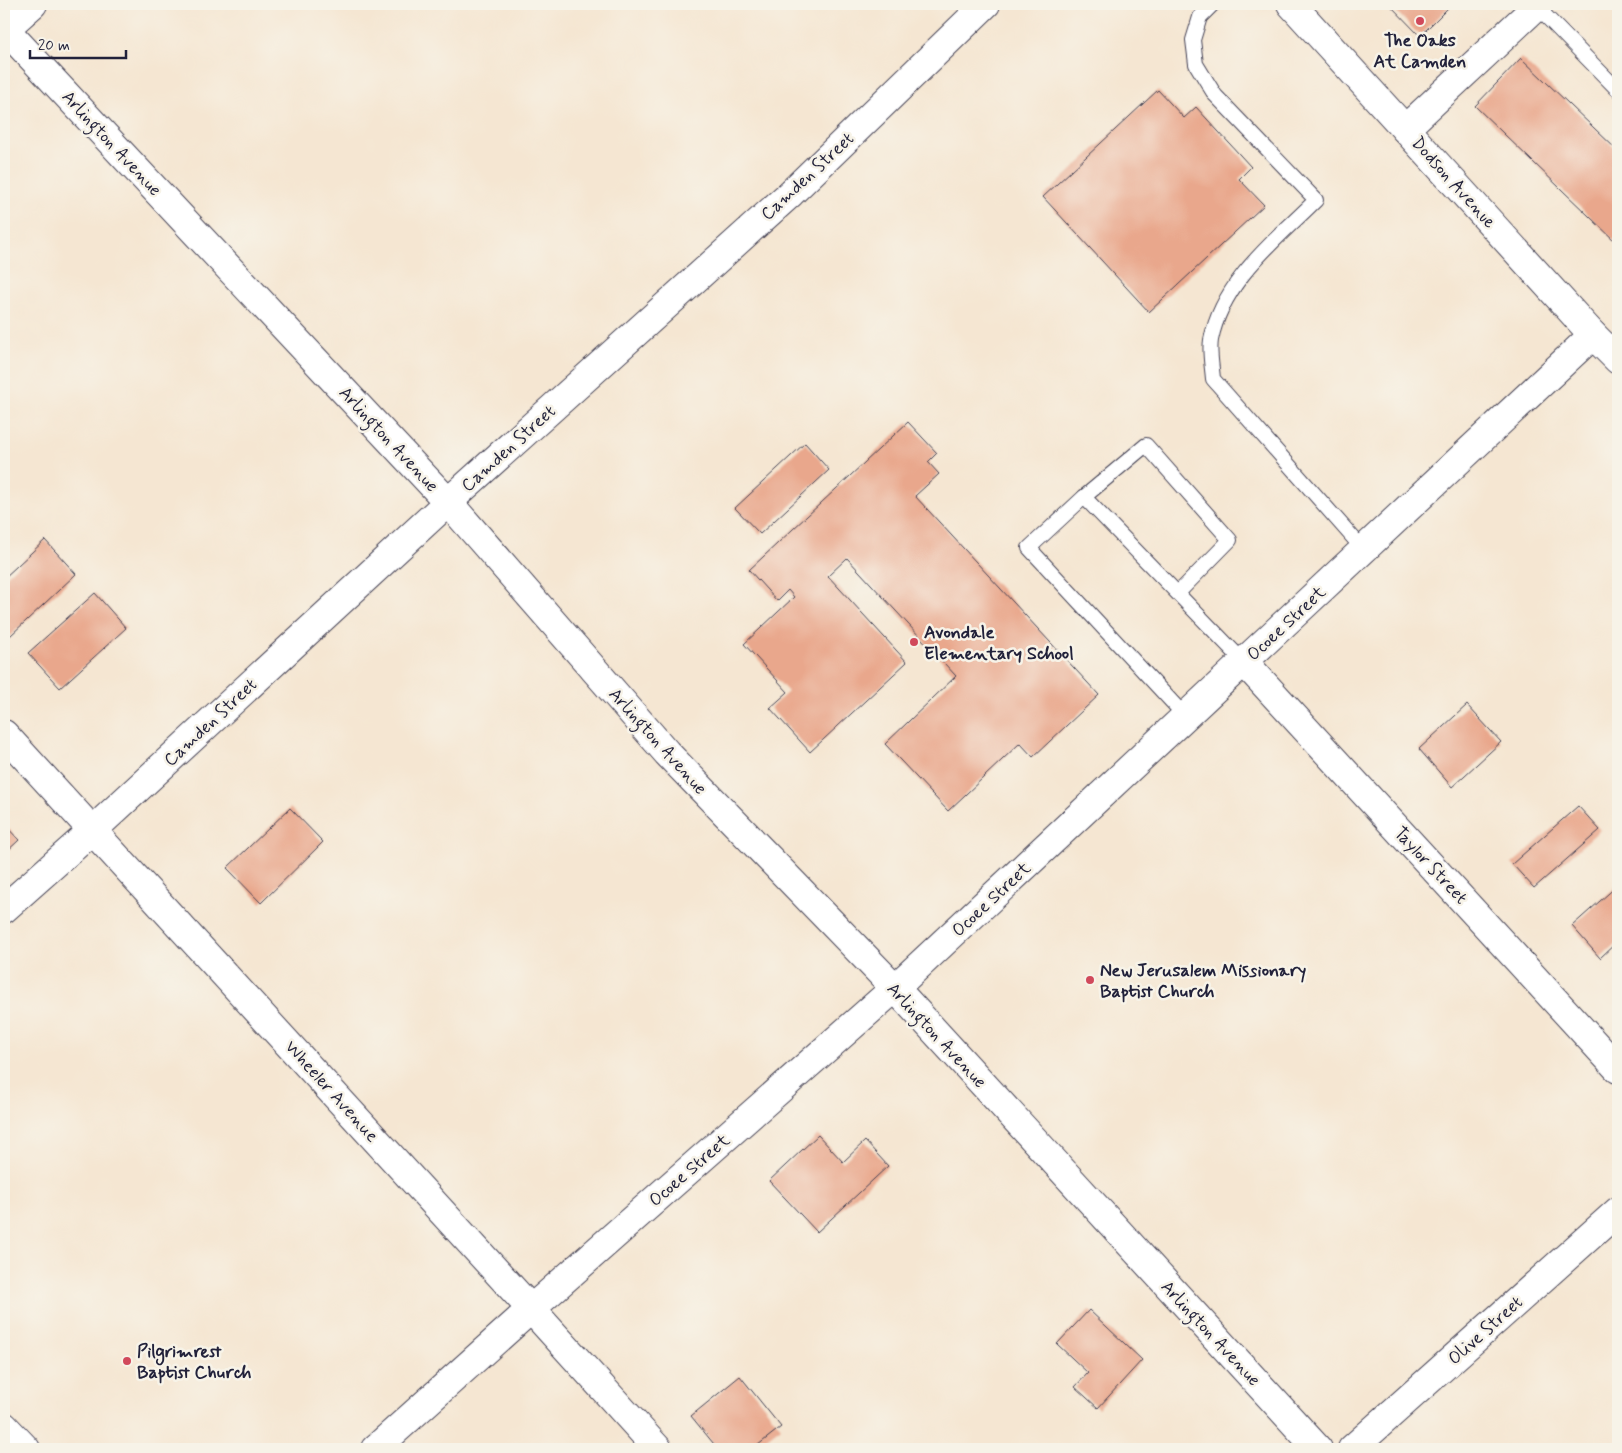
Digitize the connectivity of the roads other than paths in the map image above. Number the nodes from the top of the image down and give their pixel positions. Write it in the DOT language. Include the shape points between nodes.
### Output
graph roads {
  1 [pos="33,4"];
  2 [pos="986,4"];
  3 [pos="1213,4"];
  4 [pos="1291,4"];
  5 [pos="1537,5"];
  6 [pos="4,29"];
  7 [pos="1618,90"];
  8 [pos="1405,129"];
  9 [pos="1593,335"];
  10 [pos="1618,358"];
  11 [pos="1084,497"];
  12 [pos="448,502"];
  13 [pos="1364,550"];
  14 [pos="1178,593"];
  15 [pos="1244,662"];
  16 [pos="1186,716"];
  17 [pos="4,734"];
  18 [pos="93,830"];
  19 [pos="4,909"];
  20 [pos="895,988"];
  21 [pos="1618,1069"];
  22 [pos="1618,1211"];
  23 [pos="531,1308"];
  24 [pos="4,1426"];
  25 [pos="26,1449"];
  26 [pos="375,1449"];
  27 [pos="658,1449"];
  28 [pos="1318,1449"];
  29 [pos="1352,1449"];
  1 -- 6 [label="street"];
  2 -- 12 [label="street, Camden Street" via="791,193"];
  3 -- 13 [label="lane" via="1200,18 1193,40 1196,64 1215,95 1316,200 1243,272 1219,311 1211,342 1213,378"];
  4 -- 8 [label="street, Dodson Avenue"];
  5 -- 7 [label="lane"];
  5 -- 8 [label="street"];
  6 -- 12 [label="street, Arlington Avenue"];
  8 -- 9 [label="street, Dodson Avenue"];
  9 -- 10 [label="street, Dodson Avenue"];
  9 -- 13 [label="street, Ocoee Street"];
  11 -- 14 [label="lane"];
  11 -- 14 [label="lane" via="1146,445 1230,540"];
  11 -- 16 [label="lane" via="1029,548"];
  12 -- 18 [label="street, Camden Street"];
  12 -- 20 [label="street, Arlington Avenue" via="667,753"];
  13 -- 15 [label="street, Ocoee Street"];
  14 -- 15 [label="lane"];
  15 -- 16 [label="street, Ocoee Street"];
  15 -- 21 [label="street, Taylor Street"];
  16 -- 20 [label="street, Ocoee Street"];
  17 -- 18 [label="street, Wheeler Avenue"];
  18 -- 19 [label="street, Camden Street"];
  18 -- 23 [label="street, Wheeler Avenue"];
  20 -- 23 [label="street, Ocoee Street"];
  20 -- 28 [label="street, Arlington Avenue"];
  22 -- 29 [label="street, Olive Street"];
  23 -- 26 [label="street, Ocoee Street"];
  23 -- 27 [label="street, Wheeler Avenue"];
  24 -- 25 [label="street"];
}
